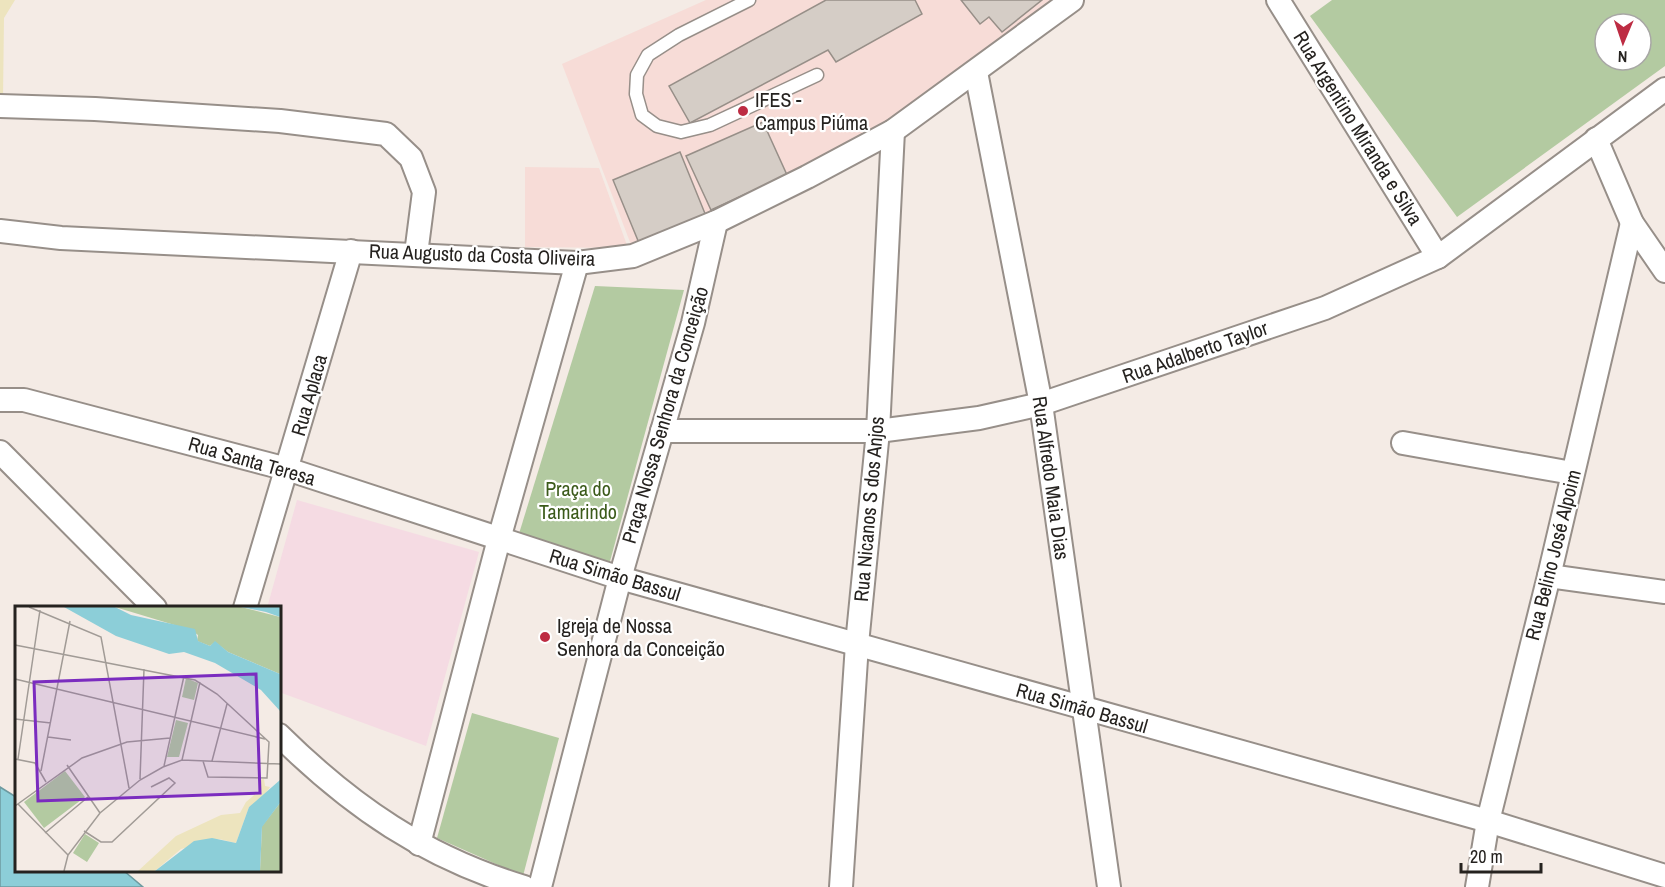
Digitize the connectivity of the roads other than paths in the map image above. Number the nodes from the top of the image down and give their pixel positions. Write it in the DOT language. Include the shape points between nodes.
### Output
graph roads {
  1 [pos="749,0"];
  2 [pos="1072,0"];
  3 [pos="1287,4"];
  4 [pos="976,72"];
  5 [pos="817,75"];
  6 [pos="1665,89"];
  7 [pos="0,106"];
  8 [pos="893,131"];
  9 [pos="1596,139"];
  10 [pos="716,222"];
  11 [pos="1632,223"];
  12 [pos="0,231"];
  13 [pos="351,251"];
  14 [pos="416,254"];
  15 [pos="1438,257"];
  16 [pos="577,262"];
  17 [pos="1665,271"];
  18 [pos="0,400"];
  19 [pos="1041,404"];
  20 [pos="878,431"];
  21 [pos="662,432"];
  22 [pos="1403,443"];
  23 [pos="0,452"];
  24 [pos="287,469"];
  25 [pos="1572,472"];
  26 [pos="499,539"];
  27 [pos="1549,576"];
  28 [pos="620,578"];
  29 [pos="1665,592"];
  30 [pos="153,606"];
  31 [pos="245,606"];
  32 [pos="856,644"];
  33 [pos="1085,709"];
  34 [pos="280,736"];
  35 [pos="1488,821"];
  36 [pos="419,844"];
  37 [pos="1665,876"];
  38 [pos="524,887"];
  39 [pos="540,887"];
  40 [pos="841,887"];
  41 [pos="1108,887"];
  42 [pos="1477,887"];
  1 -- 5 [label="lane" via="648,55 637,75 636,94 642,115 657,126 681,132 710,125"];
  2 -- 4 [label="street, Rua Augusto da Costa Oliveira"];
  3 -- 15 [label="street, Rua Argentino Miranda e Silva"];
  4 -- 8 [label="street, Rua Augusto da Costa Oliveira"];
  4 -- 19 [label="street, Rua Alfredo Maia Dias"];
  6 -- 9 [label="street, Rua Adalberto Taylor"];
  7 -- 14 [label="street" via="280,120 386,134 411,158 424,192"];
  8 -- 10 [label="street, Rua Augusto da Costa Oliveira"];
  8 -- 20 [label="street, Rua Nicanos S dos Anjos"];
  9 -- 11 [label="street"];
  9 -- 15 [label="street, Rua Adalberto Taylor"];
  10 -- 16 [label="street, Rua Augusto da Costa Oliveira" via="633,256"];
  10 -- 21 [label="street, Praça Nossa Senhora da Conceição"];
  11 -- 17 [label="street"];
  11 -- 25 [label="street, Rua Belino José Alpoim"];
  12 -- 13 [label="street, Rua Augusto da Costa Oliveira" via="61,238"];
  13 -- 14 [label="street, Rua Augusto da Costa Oliveira"];
  13 -- 24 [label="street, Rua Aplaca"];
  14 -- 16 [label="street, Rua Augusto da Costa Oliveira"];
  15 -- 19 [label="street, Rua Adalberto Taylor" via="1325,308"];
  16 -- 26 [label="street"];
  18 -- 24 [label="street, Rua Santa Teresa" via="24,400"];
  19 -- 20 [label="street, Rua Adalberto Taylor" via="970,420"];
  19 -- 33 [label="street, Rua Alfredo Maia Dias"];
  20 -- 21 [label="street, Rua Adalberto Taylor"];
  20 -- 32 [label="street, Rua Nicanos S dos Anjos"];
  21 -- 28 [label="street, Praça Nossa Senhora da Conceição"];
  22 -- 25 [label="street"];
  23 -- 30 [label="street"];
  24 -- 26 [label="street, Rua Santa Teresa"];
  24 -- 31 [label="street, Rua Aplaca"];
  25 -- 27 [label="street, Rua Belino José Alpoim"];
  26 -- 28 [label="street, Rua Simão Bassul"];
  26 -- 36 [label="street"];
  27 -- 29 [label="street"];
  27 -- 35 [label="street, Rua Belino José Alpoim"];
  28 -- 32 [label="street, Rua Simão Bassul"];
  28 -- 39 [label="street, Praça Nossa Senhora da Conceição"];
  32 -- 33 [label="street, Rua Simão Bassul"];
  32 -- 40 [label="street, Rua Nicanos S dos Anjos"];
  33 -- 35 [label="street, Rua Simão Bassul"];
  33 -- 41 [label="street, Rua Alfredo Maia Dias"];
  34 -- 36 [label="street" via="361,808"];
  35 -- 37 [label="street, Rua Simão Bassul"];
  35 -- 42 [label="street, Rua Belino José Alpoim"];
  36 -- 38 [label="street" via="494,878"];
}
